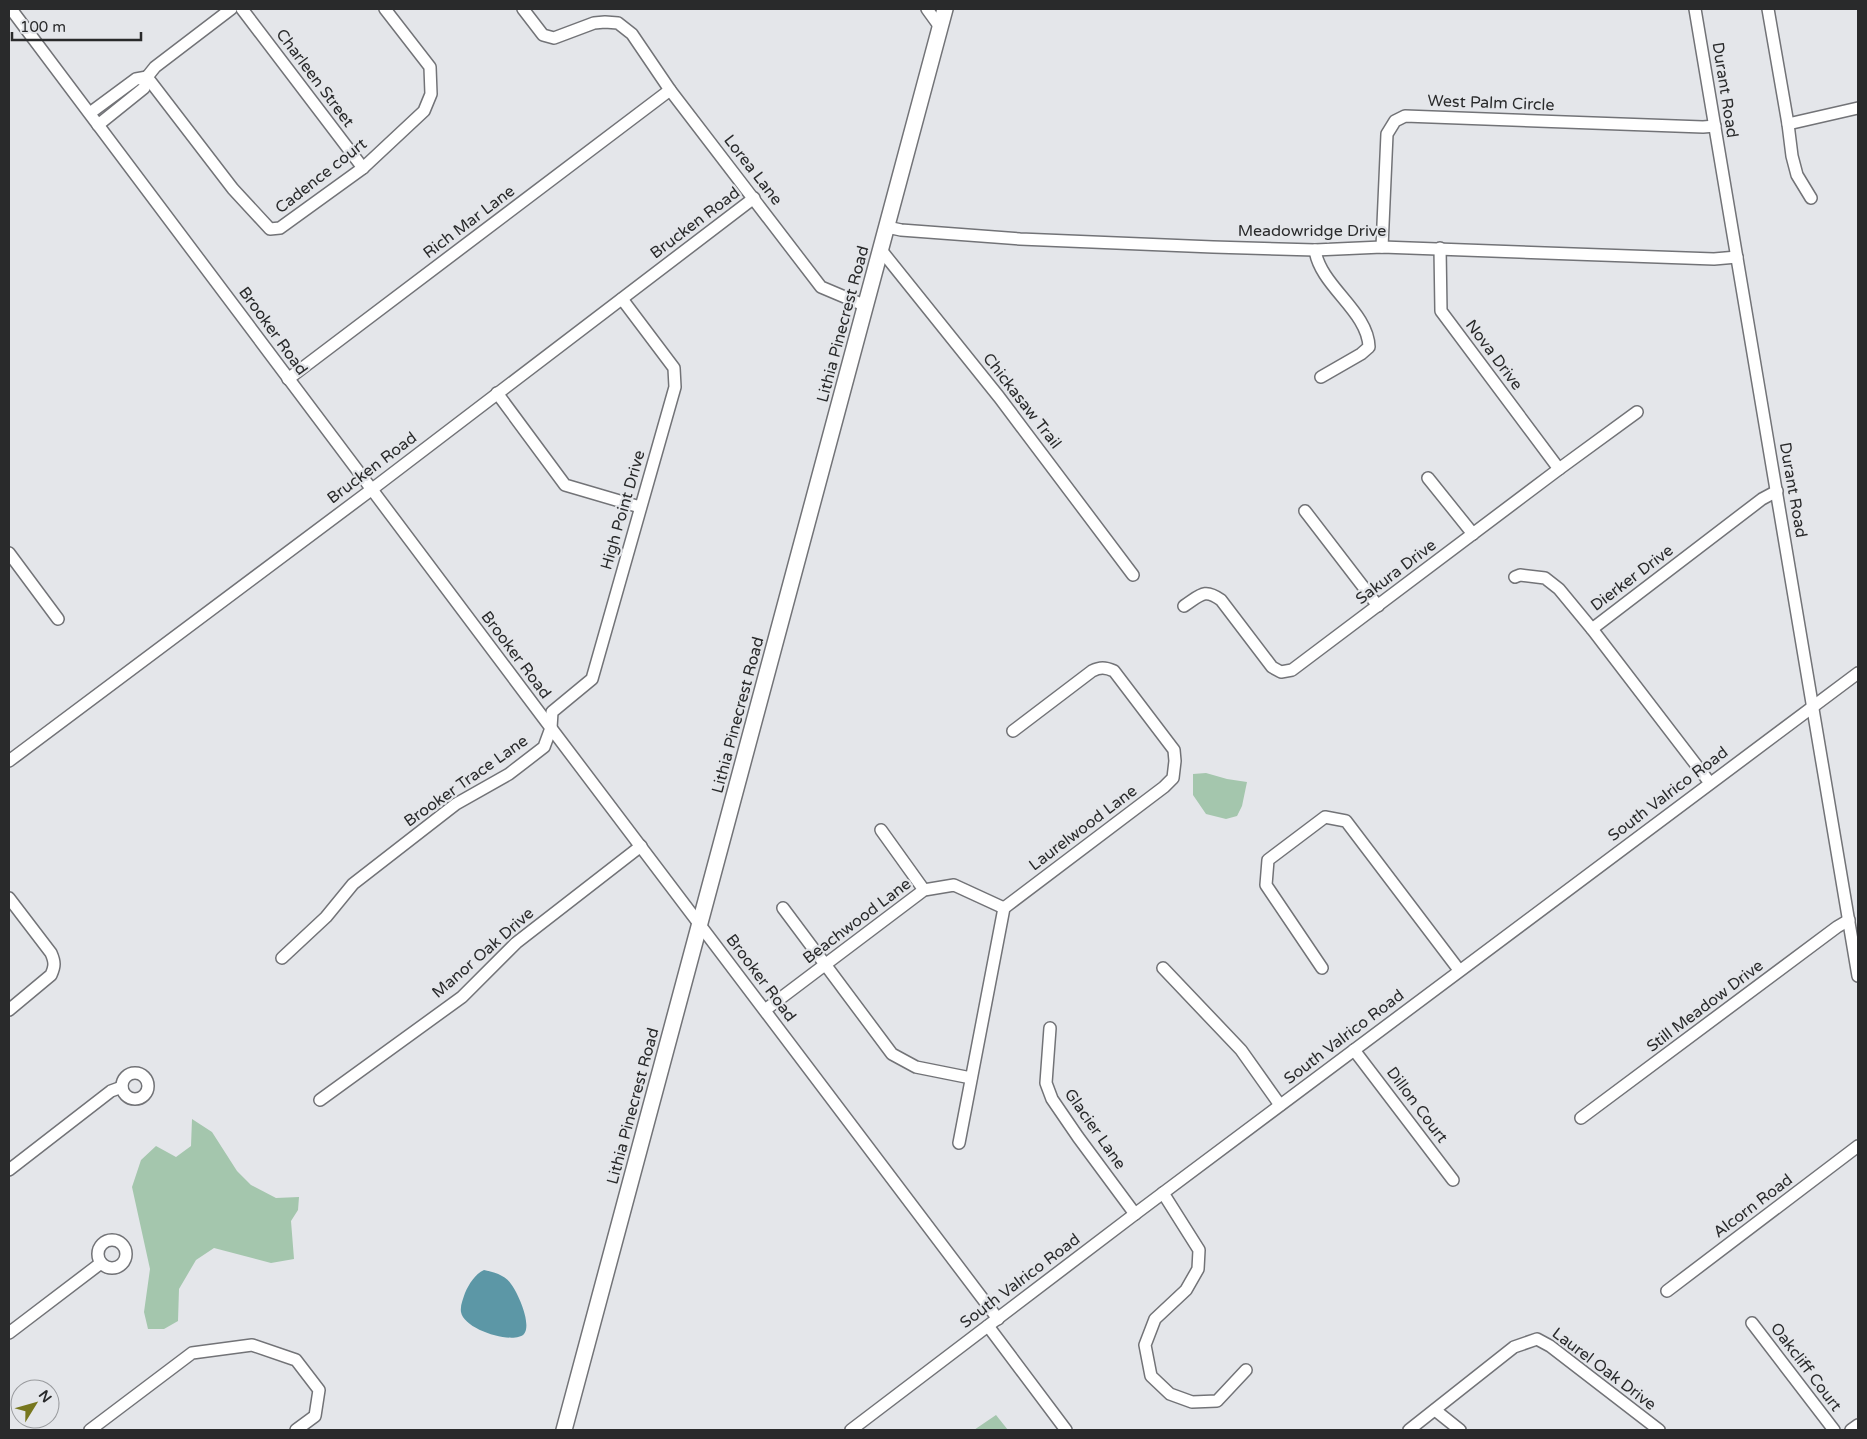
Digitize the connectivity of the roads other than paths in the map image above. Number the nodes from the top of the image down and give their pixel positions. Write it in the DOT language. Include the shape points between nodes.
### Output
graph roads {
  1 [pos="231,9"];
  2 [pos="242,9"];
  3 [pos="385,9"];
  4 [pos="523,9"];
  5 [pos="927,9"];
  6 [pos="945,9"];
  7 [pos="1696,9"];
  8 [pos="1768,9"];
  9 [pos="17,11"];
  10 [pos="940,27"];
  11 [pos="147,77"];
  12 [pos="670,90"];
  13 [pos="119,92"];
  14 [pos="127,102"];
  15 [pos="1858,108"];
  16 [pos="90,113"];
  17 [pos="1788,124"];
  18 [pos="98,125"];
  19 [pos="1715,126"];
  20 [pos="363,168"];
  21 [pos="754,198"];
  22 [pos="1811,198"];
  23 [pos="887,227"];
  24 [pos="1382,246"];
  25 [pos="1440,248"];
  26 [pos="881,250"];
  27 [pos="1315,250"];
  28 [pos="1737,257"];
  29 [pos="622,299"];
  30 [pos="866,306"];
  31 [pos="1321,377"];
  32 [pos="288,380"];
  33 [pos="497,393"];
  34 [pos="1637,412"];
  35 [pos="1559,468"];
  36 [pos="1428,478"];
  37 [pos="372,490"];
  38 [pos="1777,491"];
  39 [pos="640,507"];
  40 [pos="1305,511"];
  41 [pos="1473,534"];
  42 [pos="9,553"];
  43 [pos="1133,575"];
  44 [pos="1515,577"];
  45 [pos="1184,606"];
  46 [pos="1378,606"];
  47 [pos="58,619"];
  48 [pos="1592,628"];
  49 [pos="1858,673"];
  50 [pos="1813,707"];
  51 [pos="550,728"];
  52 [pos="1013,731"];
  53 [pos="9,761"];
  54 [pos="1710,783"];
  55 [pos="880,830"];
  56 [pos="641,846"];
  57 [pos="924,890"];
  58 [pos="9,898"];
  59 [pos="782,908"];
  60 [pos="1004,908"];
  61 [pos="1849,920"];
  62 [pos="700,924"];
  63 [pos="282,958"];
  64 [pos="825,966"];
  65 [pos="1163,968"];
  66 [pos="1322,968"];
  67 [pos="1459,970"];
  68 [pos="1858,976"];
  69 [pos="9,1010"];
  70 [pos="765,1010"];
  71 [pos="1050,1028"];
  72 [pos="1354,1050"];
  73 [pos="971,1078"];
  74 [pos="122,1087"];
  75 [pos="320,1100"];
  76 [pos="1280,1105"];
  77 [pos="1581,1118"];
  78 [pos="959,1143"];
  79 [pos="1858,1146"];
  80 [pos="9,1170"];
  81 [pos="1453,1180"];
  82 [pos="1163,1193"];
  83 [pos="1135,1214"];
  84 [pos="101,1263"];
  85 [pos="1667,1292"];
  86 [pos="998,1318"];
  87 [pos="1752,1323"];
  88 [pos="988,1326"];
  89 [pos="9,1333"];
  90 [pos="1246,1370"];
  91 [pos="1435,1410"];
  92 [pos="1858,1424"];
  93 [pos="90,1430"];
  94 [pos="296,1430"];
  95 [pos="564,1430"];
  96 [pos="851,1430"];
  97 [pos="1066,1430"];
  98 [pos="1409,1430"];
  99 [pos="1460,1430"];
  100 [pos="1659,1430"];
  101 [pos="1834,1430"];
  102 [pos="1851,1430"];
  1 -- 11 [label="street" via="155,67"];
  2 -- 20 [label="street, Charleen Street"];
  3 -- 20 [label="street, Cadence court" via="430,67 431,94 424,111"];
  4 -- 12 [label="street, Lorea Lane" via="543,35 554,38 594,23 618,23 632,34"];
  5 -- 10 [label="street"];
  6 -- 10 [label="main road, Lithia Pinecrest Road"];
  7 -- 19 [label="street, Durant Road"];
  8 -- 17 [label="street"];
  9 -- 16 [label="street, Brooker Road"];
  10 -- 23 [label="main road, Lithia Pinecrest Road"];
  11 -- 13 [label="street" via="136,79"];
  11 -- 14 [label="street" via="144,88"];
  11 -- 20 [label="street, Cadence court" via="233,189 270,229 280,228"];
  12 -- 21 [label="street, Lorea Lane"];
  12 -- 32 [label="street, Rich Mar Lane"];
  13 -- 14 [label="street"];
  13 -- 16 [label="street"];
  14 -- 18 [label="street"];
  15 -- 17 [label="street"];
  16 -- 18 [label="street, Brooker Road"];
  17 -- 22 [label="street" via="1797,174"];
  18 -- 32 [label="street, Brooker Road"];
  19 -- 24 [label="street, West Palm Circle" via="1404,116 1395,121 1387,134"];
  19 -- 28 [label="street, Durant Road"];
  21 -- 29 [label="street, Brucken Road"];
  21 -- 30 [label="street, Lorea Lane" via="821,287"];
  23 -- 26 [label="main road, Lithia Pinecrest Road"];
  23 -- 27 [label="street, Meadowridge Drive" via="1020,239"];
  24 -- 25 [label="street, Meadowridge Drive"];
  24 -- 27 [label="street, Meadowridge Drive"];
  25 -- 28 [label="street, Meadowridge Drive" via="1714,259"];
  25 -- 35 [label="street, Nova Drive" via="1441,311"];
  26 -- 30 [label="main road, Lithia Pinecrest Road"];
  26 -- 43 [label="street, Chickasaw Trail" via="999,397"];
  27 -- 31 [label="street" via="1318,264 1369,337 1369,347 1362,354"];
  28 -- 38 [label="street, Durant Road"];
  29 -- 33 [label="street, Brucken Road"];
  29 -- 39 [label="street, High Point Drive" via="674,368 675,387"];
  30 -- 62 [label="main road, Lithia Pinecrest Road"];
  32 -- 37 [label="street, Brooker Road"];
  33 -- 37 [label="street, Brucken Road"];
  33 -- 39 [label="street" via="565,484"];
  34 -- 35 [label="street, Sakura Drive"];
  35 -- 41 [label="street, Sakura Drive"];
  36 -- 41 [label="street"];
  37 -- 51 [label="street, Brooker Road"];
  37 -- 53 [label="street, Brucken Road"];
  38 -- 48 [label="street, Dierker Drive"];
  38 -- 50 [label="street, Durant Road"];
  39 -- 51 [label="street, High Point Drive" via="592,679 552,712"];
  40 -- 46 [label="street"];
  41 -- 46 [label="street, Sakura Drive"];
  42 -- 47 [label="street"];
  44 -- 48 [label="street" via="1545,578 1559,589"];
  45 -- 46 [label="street, Sakura Drive" via="1202,594 1211,594 1221,600 1272,667 1281,672 1292,670"];
  48 -- 54 [label="street, Dierker Drive"];
  49 -- 50 [label="street, South Valrico Road"];
  50 -- 54 [label="street, South Valrico Road"];
  50 -- 61 [label="street, Durant Road"];
  51 -- 56 [label="street, Brooker Road"];
  51 -- 63 [label="street, Brooker Trace Lane" via="544,747 509,774 456,804 353,884 326,917"];
  52 -- 60 [label="street, Laurelwood Lane" via="1092,671 1108,668 1114,671 1174,750 1175,762 1172,778 1164,787"];
  54 -- 67 [label="street, South Valrico Road"];
  55 -- 57 [label="street"];
  56 -- 62 [label="street, Brooker Road"];
  56 -- 75 [label="street, Manor Oak Drive" via="516,943 462,997"];
  57 -- 60 [label="street, Beachwood Lane" via="954,885"];
  57 -- 64 [label="street, Beachwood Lane"];
  58 -- 69 [label="street" via="54,961 51,975"];
  59 -- 64 [label="street"];
  60 -- 73 [label="street"];
  61 -- 68 [label="street, Durant Road"];
  61 -- 77 [label="street, Still Meadow Drive"];
  62 -- 70 [label="street, Brooker Road"];
  62 -- 95 [label="main road, Lithia Pinecrest Road"];
  64 -- 70 [label="street, Beachwood Lane"];
  64 -- 73 [label="street" via="892,1054 916,1067"];
  65 -- 76 [label="street" via="1241,1050"];
  66 -- 67 [label="street" via="1266,884 1268,860 1325,817 1346,822"];
  67 -- 72 [label="street, South Valrico Road"];
  70 -- 86 [label="street, Brooker Road"];
  71 -- 83 [label="street, Glacier Lane" via="1046,1083 1052,1099"];
  72 -- 76 [label="street, South Valrico Road"];
  72 -- 81 [label="street, Dillon Court"];
  73 -- 78 [label="street"];
  74 -- 80 [label="street" via="111,1091"];
  76 -- 82 [label="street, South Valrico Road"];
  79 -- 85 [label="street, Alcorn Road"];
  82 -- 83 [label="street, South Valrico Road"];
  82 -- 90 [label="street" via="1199,1250 1198,1269 1186,1290 1155,1319 1145,1345 1151,1376 1170,1394 1192,1402 1217,1401"];
  83 -- 86 [label="street, South Valrico Road"];
  84 -- 89 [label="street"];
  86 -- 88 [label="street, South Valrico Road"];
  87 -- 101 [label="street, Oakcliff Court"];
  88 -- 96 [label="street, South Valrico Road"];
  88 -- 97 [label="street"];
  91 -- 98 [label="street, Laurel Oak Drive"];
  91 -- 99 [label="street"];
  91 -- 100 [label="street, Laurel Oak Drive" via="1514,1347 1537,1339"];
  92 -- 102 [label="street"];
  93 -- 94 [label="street" via="192,1353 252,1345 296,1360 319,1390 315,1416"];
}
